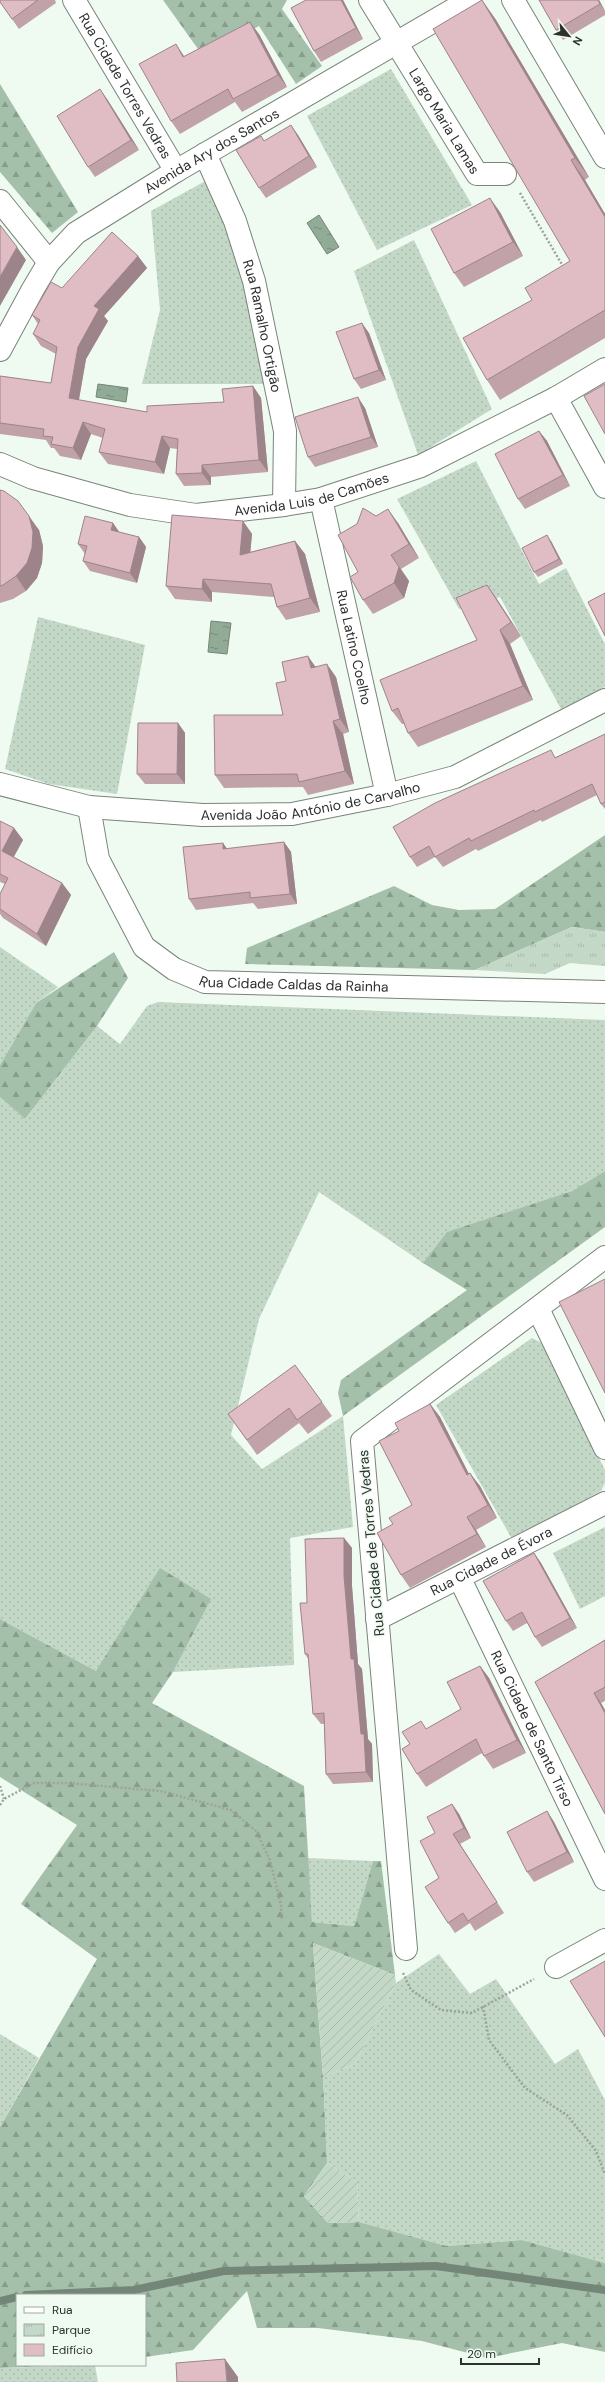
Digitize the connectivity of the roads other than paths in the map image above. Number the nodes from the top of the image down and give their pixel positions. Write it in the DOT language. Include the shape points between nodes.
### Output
graph roads {
  1 [pos="74,0"];
  2 [pos="370,0"];
  3 [pos="470,0"];
  4 [pos="513,0"];
  5 [pos="396,45"];
  6 [pos="204,154"];
  7 [pos="605,156"];
  8 [pos="176,171"];
  9 [pos="505,174"];
  10 [pos="0,201"];
  11 [pos="49,262"];
  12 [pos="0,350"];
  13 [pos="605,369"];
  14 [pos="556,398"];
  15 [pos="0,464"];
  16 [pos="605,487"];
  17 [pos="321,499"];
  18 [pos="284,505"];
  19 [pos="605,700"];
  20 [pos="0,784"];
  21 [pos="387,795"];
  22 [pos="89,807"];
  23 [pos="605,992"];
  24 [pos="605,1257"];
  25 [pos="538,1309"];
  26 [pos="605,1448"];
  27 [pos="605,1503"];
  28 [pos="460,1579"];
  29 [pos="377,1619"];
  30 [pos="605,1879"];
  31 [pos="605,1940"];
  32 [pos="406,1949"];
  33 [pos="556,1967"];
  1 -- 8 [label="street, Rua Cidade Torres Vedras"];
  2 -- 5 [label="street"];
  3 -- 5 [label="street, Avenida Ary dos Santos"];
  4 -- 7 [label="street"];
  5 -- 6 [label="street, Avenida Ary dos Santos"];
  5 -- 9 [label="street, Largo Maria Lamas" via="477,174"];
  6 -- 8 [label="street, Avenida Ary dos Santos"];
  6 -- 18 [label="street, Rua Ramalho Ortigão" via="235,221 254,281 285,430"];
  8 -- 11 [label="street, Avenida Ary dos Santos" via="76,233"];
  10 -- 11 [label="street"];
  11 -- 12 [label="street, Avenida Ary dos Santos"];
  13 -- 14 [label="street, Avenida Luis de Camões"];
  14 -- 16 [label="street"];
  14 -- 17 [label="street, Avenida Luis de Camões" via="421,466"];
  15 -- 18 [label="street, Avenida Luis de Camões" via="33,478 130,505 196,515"];
  17 -- 18 [label="street, Avenida Luis de Camões"];
  17 -- 21 [label="street, Rua Latino Coelho"];
  19 -- 21 [label="street, Avenida João António de Carvalho" via="455,776"];
  20 -- 22 [label="street, Avenida João António de Carvalho"];
  21 -- 22 [label="street, Avenida João António de Carvalho" via="292,814 203,815"];
  22 -- 23 [label="street, Rua Cidade Caldas da Rainha" via="98,859 144,947 174,969 205,982"];
  24 -- 25 [label="street, Rua Cidade de Torres Vedras"];
  25 -- 26 [label="street"];
  25 -- 29 [label="street, Rua Cidade de Torres Vedras" via="362,1441"];
  27 -- 28 [label="street, Rua Cidade de Évora"];
  28 -- 29 [label="street, Rua Cidade de Évora"];
  28 -- 30 [label="street, Rua Cidade de Santo Tirso"];
  29 -- 32 [label="street, Rua Cidade de Torres Vedras"];
  31 -- 33 [label="street"];
}
